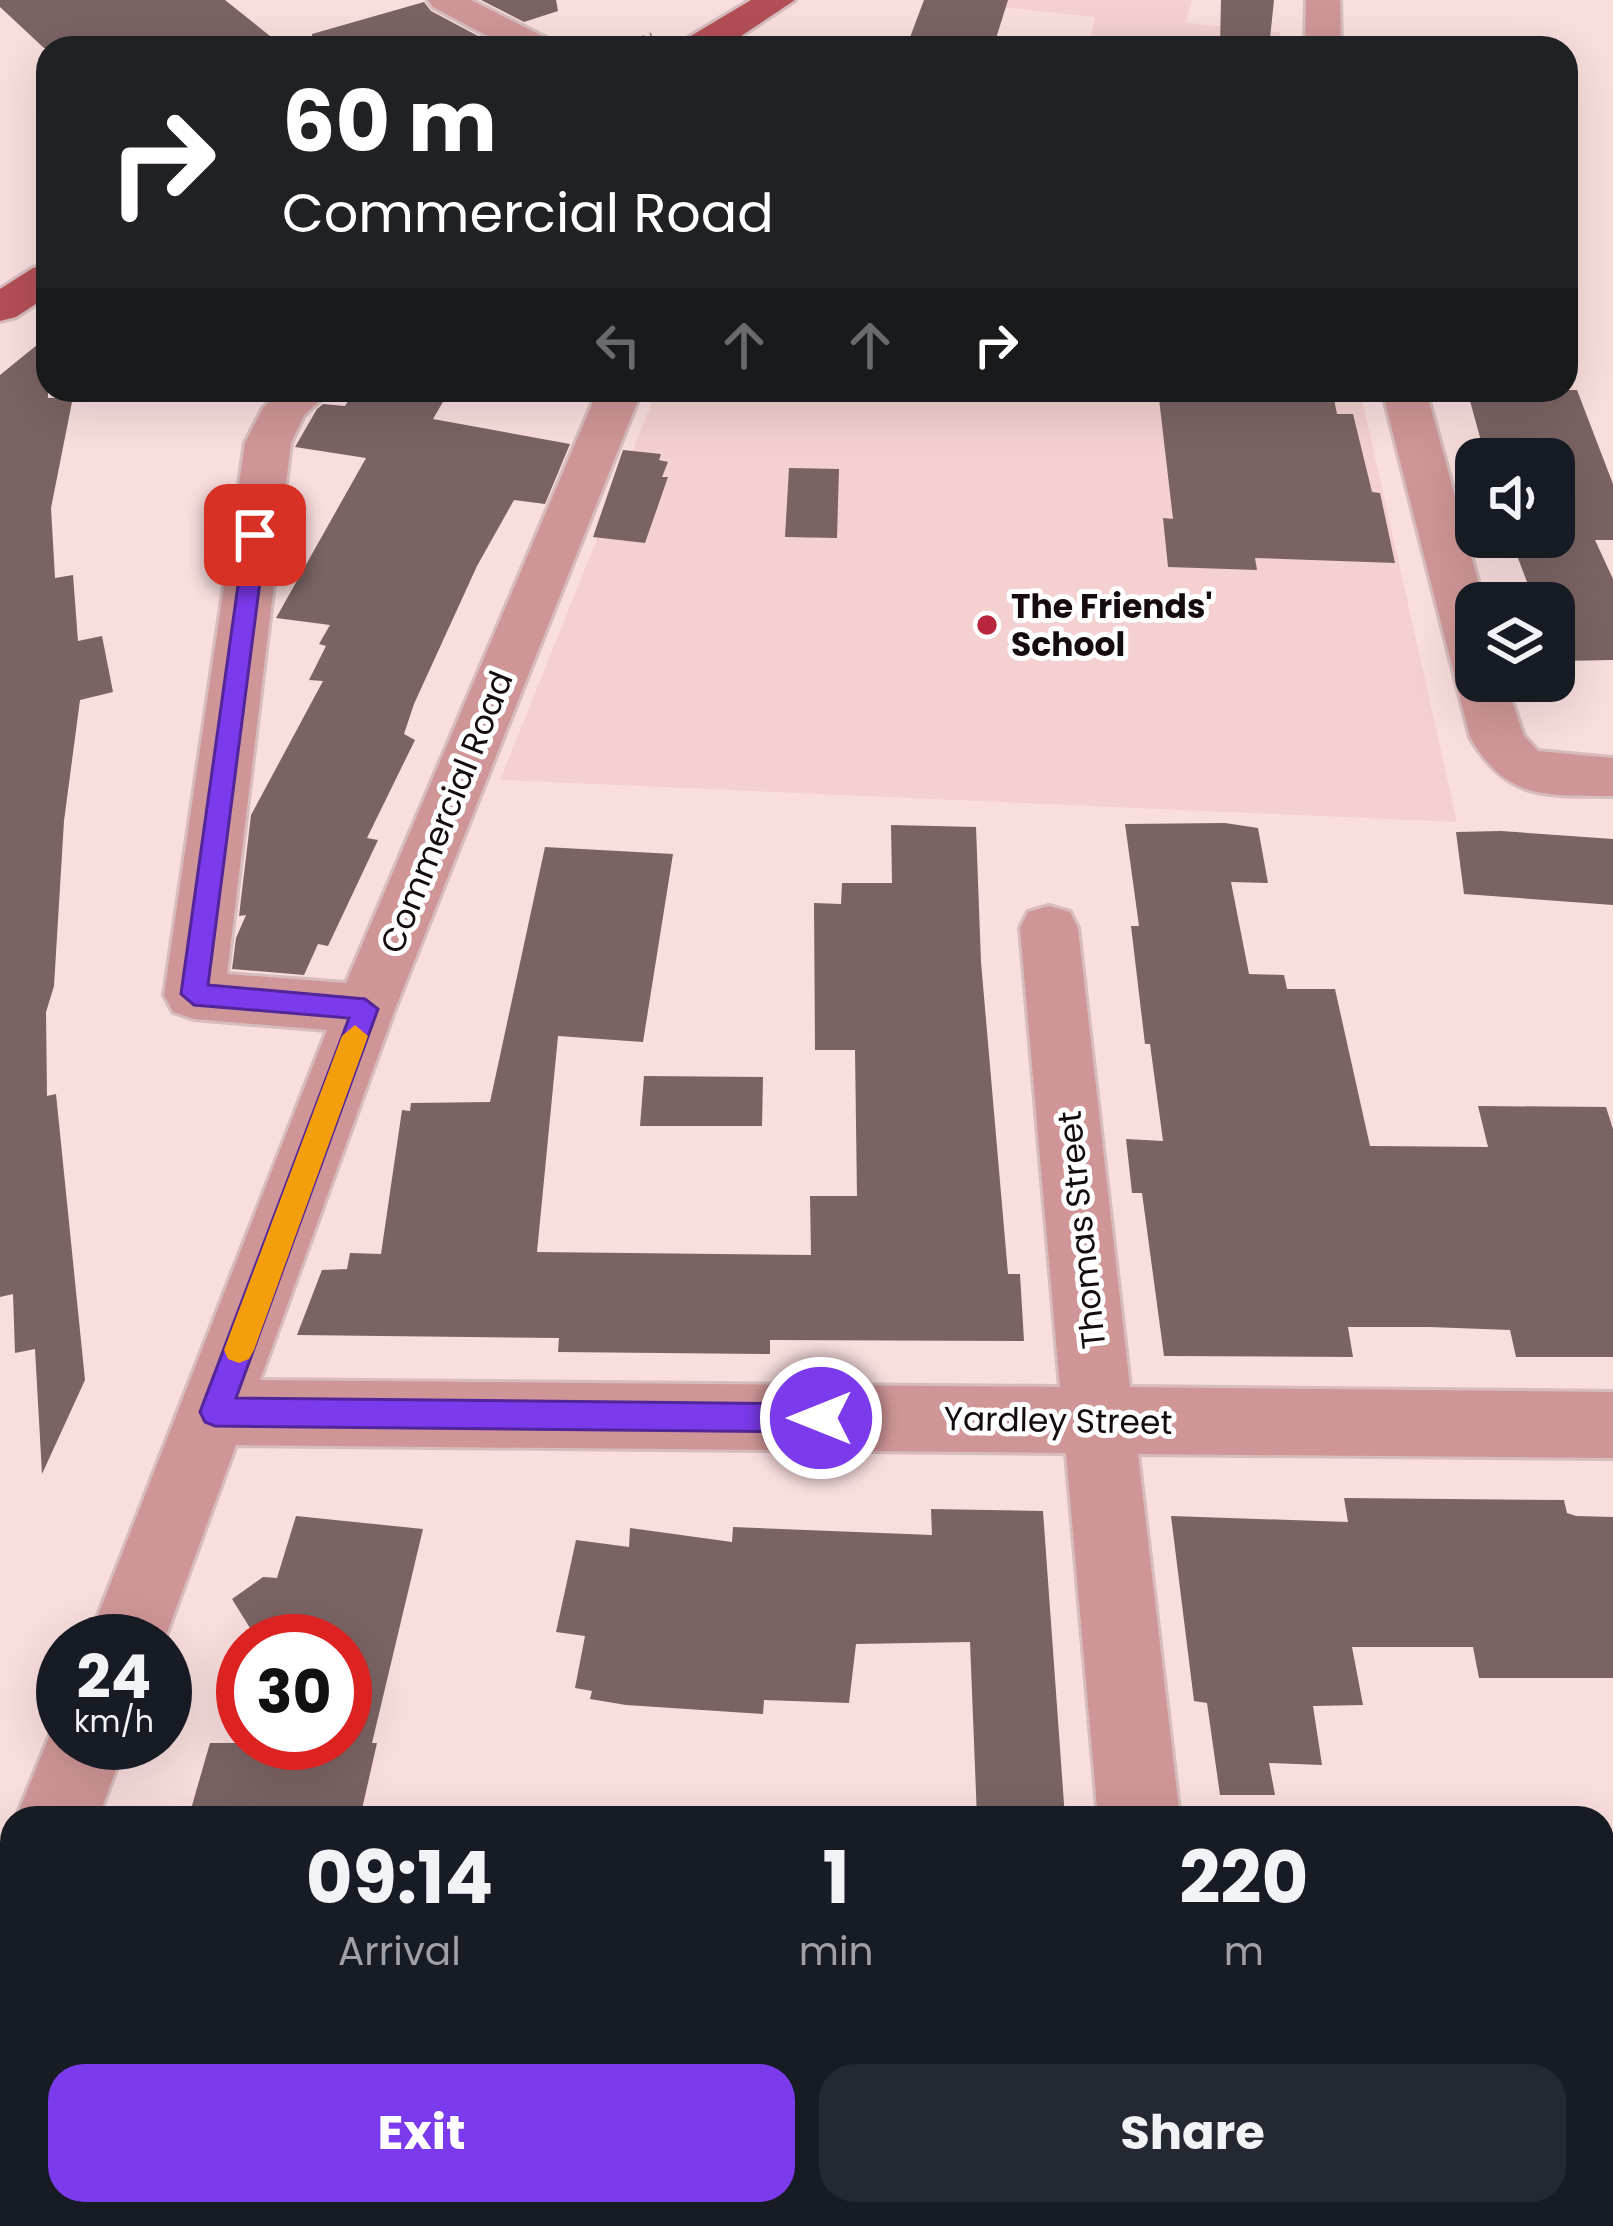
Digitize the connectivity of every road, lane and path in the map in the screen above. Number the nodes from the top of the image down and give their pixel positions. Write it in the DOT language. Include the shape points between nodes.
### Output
graph roads {
  1 [pos="445,0"];
  2 [pos="777,0"];
  3 [pos="1323,0"];
  4 [pos="514,36"];
  5 [pos="717,36"];
  6 [pos="1323,36"];
  7 [pos="36,286"];
  8 [pos="0,308"];
  9 [pos="293,402"];
  10 [pos="615,402"];
  11 [pos="1407,402"];
  12 [pos="1455,587"];
  13 [pos="1485,702"];
  14 [pos="1613,777"];
  15 [pos="1049,928"];
  16 [pos="365,1009"];
  17 [pos="215,1412"];
  18 [pos="1101,1421"];
  19 [pos="1613,1425"];
  20 [pos="136,1614"];
  21 [pos="76,1770"];
  22 [pos="62,1806"];
  23 [pos="1138,1806"];
  1 -- 4 [label="street"];
  2 -- 5 [label="main road"];
  3 -- 6 [label="street"];
  7 -- 8 [label="main road"];
  9 -- 16 [label="street" via="268,443 194,994"];
  10 -- 16 [label="street, Commercial Road"];
  11 -- 12 [label="street"];
  13 -- 14 [label="street" via="1495,741 1514,764 1549,776"];
  15 -- 18 [label="street, Thomas Street"];
  16 -- 17 [label="street, Commercial Road"];
  17 -- 18 [label="street, Yardley Street"];
  17 -- 20 [label="street, Commercial Road"];
  18 -- 19 [label="street, Yardley Street"];
  18 -- 23 [label="street, Thomas Street"];
  21 -- 22 [label="street"];
}
